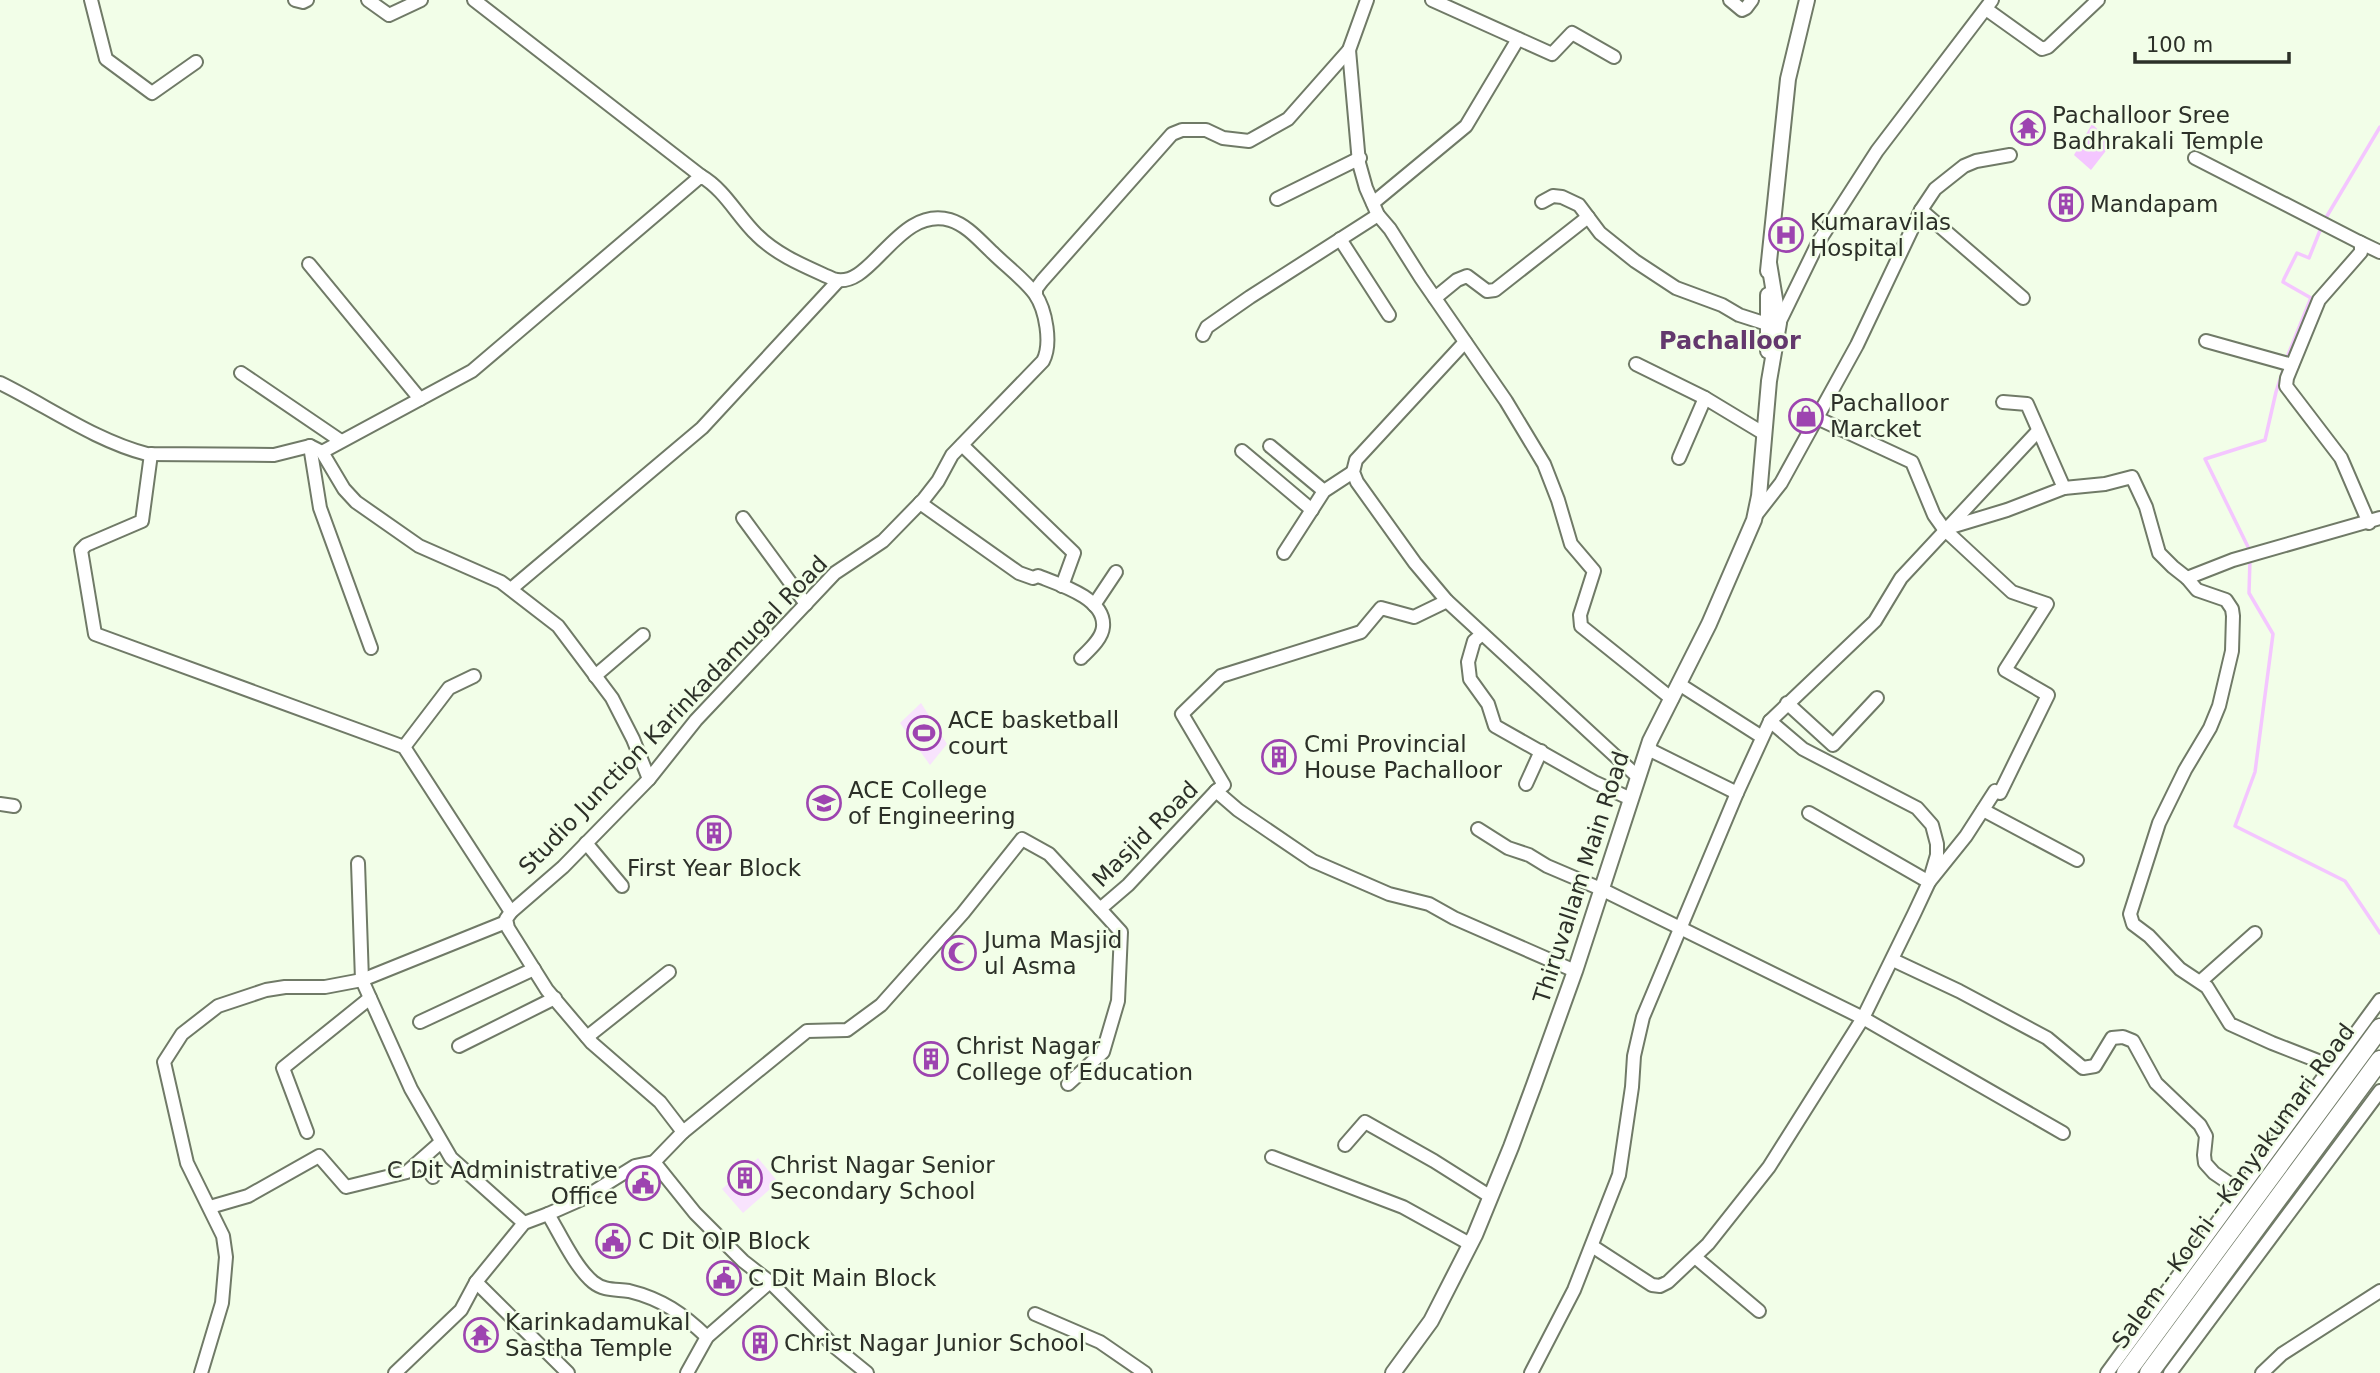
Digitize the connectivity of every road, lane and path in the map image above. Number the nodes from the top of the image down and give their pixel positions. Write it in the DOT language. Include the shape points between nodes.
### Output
graph roads {
  1 [pos="91,0"];
  2 [pos="295,0"];
  3 [pos="307,0"];
  4 [pos="368,0"];
  5 [pos="421,0"];
  6 [pos="474,0"];
  7 [pos="1367,0"];
  8 [pos="1432,0"];
  9 [pos="1730,0"];
  10 [pos="1752,0"];
  11 [pos="1807,0"];
  12 [pos="2098,0"];
  13 [pos="1989,4"];
  14 [pos="1518,39"];
  15 [pos="1349,50"];
  16 [pos="1614,57"];
  17 [pos="196,62"];
  18 [pos="2010,155"];
  19 [pos="1360,158"];
  20 [pos="2195,158"];
  21 [pos="701,176"];
  22 [pos="1277,199"];
  23 [pos="1542,202"];
  24 [pos="1376,209"];
  25 [pos="1921,210"];
  26 [pos="1588,218"];
  27 [pos="1340,239"];
  28 [pos="2359,242"];
  29 [pos="2380,253"];
  30 [pos="309,264"];
  31 [pos="838,281"];
  32 [pos="1036,295"];
  33 [pos="1435,298"];
  34 [pos="2023,298"];
  35 [pos="1389,315"];
  36 [pos="1773,323"];
  37 [pos="1203,335"];
  38 [pos="2206,341"];
  39 [pos="1465,342"];
  40 [pos="1636,364"];
  41 [pos="2292,365"];
  42 [pos="241,373"];
  43 [pos="0,383"];
  44 [pos="1705,398"];
  45 [pos="420,399"];
  46 [pos="2003,402"];
  47 [pos="1817,418"];
  48 [pos="2038,431"];
  49 [pos="1763,433"];
  50 [pos="341,442"];
  51 [pos="962,445"];
  52 [pos="1270,446"];
  53 [pos="316,449"];
  54 [pos="1242,451"];
  55 [pos="1679,458"];
  56 [pos="154,459"];
  57 [pos="1353,472"];
  58 [pos="2064,488"];
  59 [pos="1324,491"];
  60 [pos="920,503"];
  61 [pos="1312,510"];
  62 [pos="1756,515"];
  63 [pos="743,518"];
  64 [pos="2374,521"];
  65 [pos="1944,529"];
  66 [pos="1284,553"];
  67 [pos="1116,572"];
  68 [pos="2188,578"];
  69 [pos="1062,586"];
  70 [pos="511,590"];
  71 [pos="1447,601"];
  72 [pos="806,604"];
  73 [pos="1094,605"];
  74 [pos="1482,634"];
  75 [pos="643,635"];
  76 [pos="371,648"];
  77 [pos="1081,658"];
  78 [pos="474,676"];
  79 [pos="595,676"];
  80 [pos="1679,684"];
  81 [pos="1672,698"];
  82 [pos="1877,698"];
  83 [pos="1787,703"];
  84 [pos="1770,721"];
  85 [pos="1762,737"];
  86 [pos="404,747"];
  87 [pos="1648,749"];
  88 [pos="1541,751"];
  89 [pos="1638,777"];
  90 [pos="649,779"];
  91 [pos="1527,784"];
  92 [pos="1216,791"];
  93 [pos="1737,793"];
  94 [pos="1631,799"];
  95 [pos="0,804"];
  96 [pos="14,806"];
  97 [pos="1983,810"];
  98 [pos="1809,813"];
  99 [pos="1478,829"];
  100 [pos="586,843"];
  101 [pos="2077,860"];
  102 [pos="358,863"];
  103 [pos="1929,882"];
  104 [pos="622,886"];
  105 [pos="1601,889"];
  106 [pos="1100,909"];
  107 [pos="508,917"];
  108 [pos="1680,929"];
  109 [pos="2255,933"];
  110 [pos="1893,960"];
  111 [pos="534,969"];
  112 [pos="1575,971"];
  113 [pos="669,972"];
  114 [pos="362,980"];
  115 [pos="2201,981"];
  116 [pos="370,998"];
  117 [pos="555,998"];
  118 [pos="2380,1000"];
  119 [pos="1863,1018"];
  120 [pos="420,1022"];
  121 [pos="2380,1028"];
  122 [pos="587,1037"];
  123 [pos="458,1046"];
  124 [pos="2380,1060"];
  125 [pos="2331,1066"];
  126 [pos="1068,1084"];
  127 [pos="2380,1091"];
  128 [pos="307,1132"];
  129 [pos="682,1132"];
  130 [pos="2063,1133"];
  131 [pos="441,1142"];
  132 [pos="1345,1145"];
  133 [pos="1272,1157"];
  134 [pos="421,1160"];
  135 [pos="654,1162"];
  136 [pos="433,1177"];
  137 [pos="2239,1190"];
  138 [pos="1490,1197"];
  139 [pos="210,1206"];
  140 [pos="548,1214"];
  141 [pos="524,1223"];
  142 [pos="1470,1244"];
  143 [pos="1592,1246"];
  144 [pos="1695,1257"];
  145 [pos="476,1282"];
  146 [pos="770,1282"];
  147 [pos="2380,1291"];
  148 [pos="1759,1311"];
  149 [pos="1035,1314"];
  150 [pos="707,1337"];
  151 [pos="201,1373"];
  152 [pos="395,1373"];
  153 [pos="568,1373"];
  154 [pos="687,1373"];
  155 [pos="867,1373"];
  156 [pos="1145,1373"];
  157 [pos="1393,1373"];
  158 [pos="1531,1373"];
  159 [pos="2106,1373"];
  160 [pos="2126,1373"];
  161 [pos="2149,1373"];
  162 [pos="2170,1373"];
  163 [pos="2262,1373"];
  1 -- 17 [label="street" via="106,60 152,93"];
  2 -- 3 [label="street"];
  4 -- 5 [label="street" via="389,15"];
  6 -- 21 [label="street"];
  7 -- 15 [label="street"];
  8 -- 14 [label="street"];
  9 -- 10 [label="street" via="1743,10"];
  11 -- 36 [label="main road, Thiruvallam Main Road" via="1788,79 1769,263"];
  12 -- 13 [label="street" via="2042,49"];
  13 -- 36 [label="street" via="1877,151"];
  14 -- 16 [label="street" via="1552,54 1572,33"];
  14 -- 24 [label="street" via="1466,126"];
  15 -- 19 [label="street"];
  15 -- 32 [label="street" via="1288,119 1249,141 1223,138 1206,130 1172,134 1042,281"];
  18 -- 25 [label="street" via="1964,166 1935,189"];
  19 -- 22 [label="street"];
  19 -- 24 [label="street"];
  20 -- 28 [label="street"];
  21 -- 31 [label="street" via="712,182 769,246"];
  21 -- 45 [label="street" via="472,371"];
  23 -- 26 [label="street" via="1562,197 1579,205"];
  24 -- 27 [label="street"];
  24 -- 33 [label="street"];
  25 -- 34 [label="street"];
  25 -- 47 [label="street"];
  26 -- 33 [label="street" via="1495,289 1487,291 1467,276"];
  26 -- 36 [label="street" via="1618,248 1676,288 1738,315"];
  27 -- 35 [label="street"];
  27 -- 37 [label="street" via="1207,327"];
  28 -- 29 [label="street"];
  28 -- 41 [label="street" via="2361,252 2319,300"];
  30 -- 45 [label="street"];
  31 -- 32 [label="street" via="854,278 913,226 933,219 950,220 970,232"];
  31 -- 70 [label="street" via="702,428"];
  32 -- 51 [label="street, Studio Junction Karinkadamugal Road" via="1046,325 1044,362"];
  33 -- 39 [label="street"];
  36 -- 49 [label="main road, Thiruvallam Main Road"];
  38 -- 41 [label="street"];
  39 -- 57 [label="street" via="1356,460"];
  39 -- 81 [label="street" via="1544,464 1571,544 1593,568 1581,626"];
  40 -- 44 [label="street"];
  41 -- 64 [label="street" via="2287,390 2341,458"];
  42 -- 50 [label="street"];
  43 -- 56 [label="street"];
  44 -- 49 [label="street"];
  44 -- 55 [label="street"];
  45 -- 50 [label="street"];
  46 -- 48 [label="street" via="2028,404"];
  47 -- 62 [label="street" via="1781,483"];
  47 -- 65 [label="street" via="1912,462"];
  48 -- 58 [label="street"];
  48 -- 65 [label="street"];
  49 -- 62 [label="main road, Thiruvallam Main Road"];
  50 -- 53 [label="street"];
  51 -- 60 [label="street, Studio Junction Karinkadamugal Road"];
  51 -- 69 [label="street" via="1074,553"];
  52 -- 59 [label="street"];
  53 -- 56 [label="street"];
  53 -- 70 [label="street" via="356,502 419,546 485,573"];
  53 -- 76 [label="street" via="320,508"];
  54 -- 61 [label="street"];
  56 -- 86 [label="street" via="141,523 81,550 95,635"];
  57 -- 59 [label="street"];
  57 -- 71 [label="street"];
  58 -- 65 [label="street"];
  58 -- 68 [label="street" via="2132,477 2159,553"];
  59 -- 61 [label="street"];
  60 -- 69 [label="street" via="1019,573"];
  60 -- 72 [label="street, Studio Junction Karinkadamugal Road" via="883,541 835,573"];
  61 -- 66 [label="street"];
  62 -- 80 [label="main road, Thiruvallam Main Road"];
  63 -- 72 [label="street"];
  64 -- 68 [label="street" via="2233,560"];
  65 -- 83 [label="street" via="1901,578 1875,621"];
  65 -- 97 [label="street" via="2012,592 2047,604 2005,670 2048,695 2000,793 1996,791"];
  67 -- 73 [label="street"];
  68 -- 115 [label="street" via="2197,590 2226,600 2232,609 2232,651 2220,706 2159,823 2130,914 2133,924 2180,970"];
  69 -- 73 [label="street" via="1079,592"];
  70 -- 79 [label="street" via="558,626"];
  71 -- 74 [label="street"];
  71 -- 92 [label="street" via="1414,617 1381,608 1361,632 1221,676 1182,714 1224,785"];
  72 -- 90 [label="street, Studio Junction Karinkadamugal Road" via="696,720"];
  73 -- 77 [label="street" via="1103,630"];
  74 -- 88 [label="street" via="1474,642 1468,662 1470,679 1488,704 1495,726"];
  74 -- 89 [label="street"];
  75 -- 79 [label="street"];
  78 -- 86 [label="street" via="449,688"];
  79 -- 90 [label="street" via="633,739"];
  80 -- 81 [label="main road, Thiruvallam Main Road"];
  80 -- 85 [label="street"];
  81 -- 87 [label="main road, Thiruvallam Main Road"];
  82 -- 83 [label="street" via="1833,745"];
  83 -- 84 [label="street"];
  84 -- 85 [label="street"];
  84 -- 103 [label="street" via="1803,749 1900,798 1926,817 1937,844"];
  85 -- 93 [label="street"];
  86 -- 107 [label="street"];
  87 -- 89 [label="main road, Thiruvallam Main Road"];
  87 -- 93 [label="street"];
  88 -- 91 [label="street"];
  88 -- 94 [label="street"];
  89 -- 94 [label="main road, Thiruvallam Main Road"];
  90 -- 100 [label="street, Studio Junction Karinkadamugal Road"];
  92 -- 106 [label="street, Masjid Road"];
  92 -- 112 [label="street, Masjid Road" via="1313,861 1389,894 1429,904"];
  93 -- 108 [label="street"];
  94 -- 105 [label="main road, Thiruvallam Main Road"];
  95 -- 96 [label="street"];
  97 -- 101 [label="street"];
  97 -- 103 [label="street"];
  98 -- 103 [label="street"];
  99 -- 105 [label="street" via="1508,848"];
  100 -- 104 [label="street"];
  100 -- 107 [label="street, Studio Junction Karinkadamugal Road"];
  102 -- 114 [label="street"];
  103 -- 110 [label="street"];
  105 -- 108 [label="street"];
  105 -- 112 [label="main road, Thiruvallam Main Road"];
  106 -- 126 [label="street" via="1121,932 1118,1001 1103,1052"];
  106 -- 129 [label="street, Masjid Road" via="1049,855 1022,839 881,1005 847,1030 807,1031"];
  107 -- 111 [label="street"];
  107 -- 114 [label="street, Studio Junction Karinkadamugal Road"];
  108 -- 119 [label="street"];
  108 -- 143 [label="street" via="1643,1017 1619,1175"];
  109 -- 115 [label="street"];
  110 -- 119 [label="street"];
  110 -- 137 [label="street" via="2047,1038 2083,1068 2095,1066 2112,1038 2133,1041 2157,1083 2200,1125 2206,1136 2205,1163"];
  111 -- 117 [label="street"];
  111 -- 120 [label="street"];
  112 -- 138 [label="main road, Thiruvallam Main Road"];
  113 -- 122 [label="street"];
  114 -- 116 [label="street"];
  114 -- 139 [label="street, Studio Junction Karinkadamugal Road" via="266,990 218,1006 182,1034 164,1062 187,1163"];
  115 -- 125 [label="street" via="2236,1028"];
  116 -- 128 [label="street" via="283,1068"];
  116 -- 131 [label="street"];
  117 -- 122 [label="street"];
  117 -- 123 [label="street"];
  118 -- 125 [label="street"];
  119 -- 130 [label="street"];
  119 -- 144 [label="street" via="1769,1167"];
  121 -- 160 [label="highway, Salem - Kochi - Kanyakumari Road"];
  122 -- 129 [label="street" via="660,1102"];
  124 -- 161 [label="highway, Salem - Kochi - Kanyakumari Road"];
  125 -- 137 [label="street"];
  127 -- 162 [label="street"];
  129 -- 135 [label="street"];
  131 -- 134 [label="street"];
  131 -- 141 [label="street" via="451,1158"];
  132 -- 138 [label="street" via="1365,1122"];
  133 -- 142 [label="street" via="1403,1207"];
  134 -- 136 [label="street"];
  134 -- 139 [label="street" via="407,1172 345,1187 319,1156 248,1196"];
  135 -- 140 [label="street" via="635,1166"];
  135 -- 146 [label="street" via="695,1213"];
  137 -- 159 [label="street"];
  138 -- 142 [label="main road, Thiruvallam Main Road"];
  139 -- 151 [label="street, Studio Junction Karinkadamugal Road" via="226,1257 222,1303"];
  140 -- 141 [label="street"];
  140 -- 150 [label="street" via="593,1281 605,1289 668,1305"];
  141 -- 145 [label="street"];
  142 -- 157 [label="main road, Thiruvallam Main Road" via="1431,1321"];
  143 -- 144 [label="street" via="1660,1286"];
  143 -- 158 [label="street"];
  144 -- 148 [label="street"];
  145 -- 152 [label="street" via="461,1310"];
  145 -- 153 [label="street"];
  146 -- 150 [label="street"];
  146 -- 155 [label="street"];
  147 -- 163 [label="street" via="2298,1343"];
  149 -- 156 [label="street" via="1100,1342"];
  150 -- 154 [label="street"];
}
